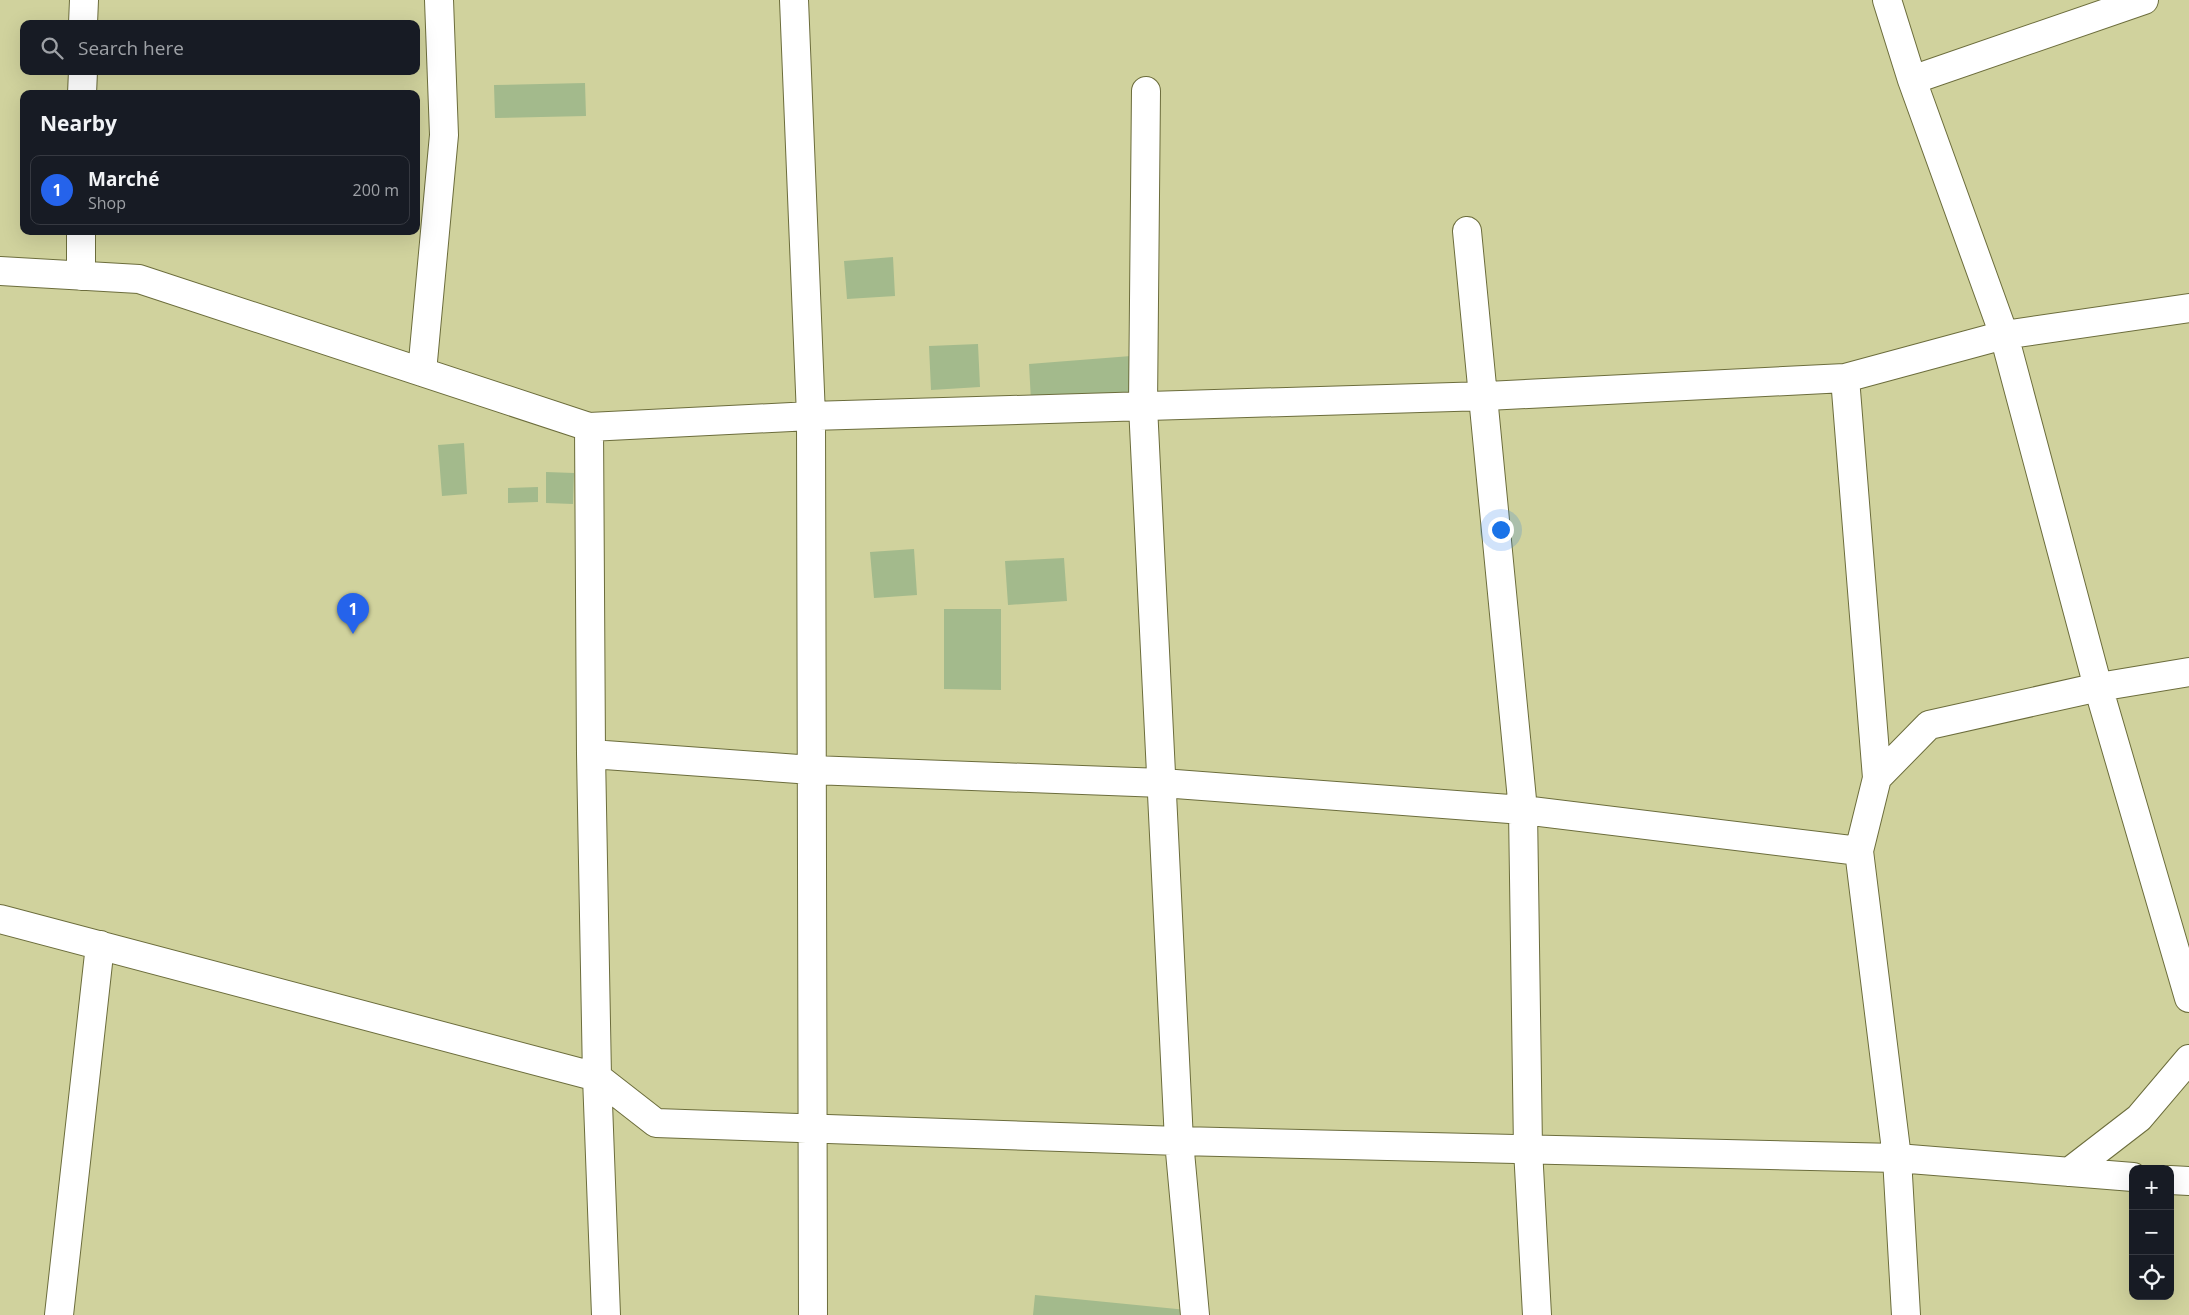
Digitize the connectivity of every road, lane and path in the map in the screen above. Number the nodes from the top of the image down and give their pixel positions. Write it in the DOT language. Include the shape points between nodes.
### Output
graph roads {
  1 [pos="84,0"];
  2 [pos="439,0"];
  3 [pos="794,0"];
  4 [pos="1887,0"];
  5 [pos="2144,0"];
  6 [pos="84,20"];
  7 [pos="83,75"];
  8 [pos="1912,80"];
  9 [pos="82,90"];
  10 [pos="1146,91"];
  11 [pos="1467,231"];
  12 [pos="81,235"];
  13 [pos="0,271"];
  14 [pos="81,276"];
  15 [pos="2189,308"];
  16 [pos="2004,335"];
  17 [pos="422,372"];
  18 [pos="1845,378"];
  19 [pos="1483,395"];
  20 [pos="1143,406"];
  21 [pos="811,416"];
  22 [pos="589,427"];
  23 [pos="2189,672"];
  24 [pos="2099,687"];
  25 [pos="592,754"];
  26 [pos="812,770"];
  27 [pos="1877,778"];
  28 [pos="1162,783"];
  29 [pos="1523,810"];
  30 [pos="1859,851"];
  31 [pos="0,918"];
  32 [pos="100,944"];
  33 [pos="2189,998"];
  34 [pos="2189,1060"];
  35 [pos="597,1077"];
  36 [pos="813,1128"];
  37 [pos="1179,1141"];
  38 [pos="1528,1149"];
  39 [pos="1897,1158"];
  40 [pos="2069,1172"];
  41 [pos="2129,1177"];
  42 [pos="2174,1180"];
  43 [pos="2189,1181"];
  44 [pos="59,1315"];
  45 [pos="606,1315"];
  46 [pos="813,1315"];
  47 [pos="1195,1315"];
  48 [pos="1537,1315"];
  49 [pos="1906,1315"];
  1 -- 6 [label="street"];
  2 -- 17 [label="street" via="444,135"];
  3 -- 21 [label="street"];
  4 -- 8 [label="street"];
  5 -- 8 [label="street"];
  7 -- 9 [label="street"];
  8 -- 16 [label="street"];
  10 -- 20 [label="street"];
  11 -- 19 [label="street"];
  12 -- 14 [label="street"];
  13 -- 14 [label="street"];
  14 -- 17 [label="street" via="139,279"];
  15 -- 16 [label="street"];
  16 -- 18 [label="street"];
  16 -- 24 [label="street"];
  17 -- 22 [label="street"];
  18 -- 19 [label="street"];
  18 -- 27 [label="street"];
  19 -- 20 [label="street"];
  19 -- 29 [label="street"];
  20 -- 21 [label="street"];
  20 -- 28 [label="street"];
  21 -- 22 [label="street"];
  21 -- 26 [label="street"];
  22 -- 25 [label="street"];
  23 -- 24 [label="street"];
  24 -- 27 [label="street" via="1929,725"];
  24 -- 33 [label="street"];
  25 -- 26 [label="street"];
  25 -- 35 [label="street"];
  26 -- 28 [label="street"];
  26 -- 36 [label="street"];
  27 -- 30 [label="street"];
  28 -- 29 [label="street"];
  28 -- 37 [label="street"];
  29 -- 30 [label="street"];
  29 -- 38 [label="street"];
  30 -- 39 [label="street"];
  31 -- 32 [label="street"];
  32 -- 35 [label="street"];
  32 -- 44 [label="street"];
  34 -- 40 [label="street" via="2139,1118"];
  35 -- 36 [label="street" via="656,1123"];
  35 -- 45 [label="street"];
  36 -- 37 [label="street"];
  36 -- 46 [label="street"];
  37 -- 38 [label="street"];
  37 -- 47 [label="street"];
  38 -- 39 [label="street"];
  38 -- 48 [label="street"];
  39 -- 40 [label="street"];
  39 -- 49 [label="street"];
  40 -- 41 [label="street"];
  42 -- 43 [label="street"];
}
